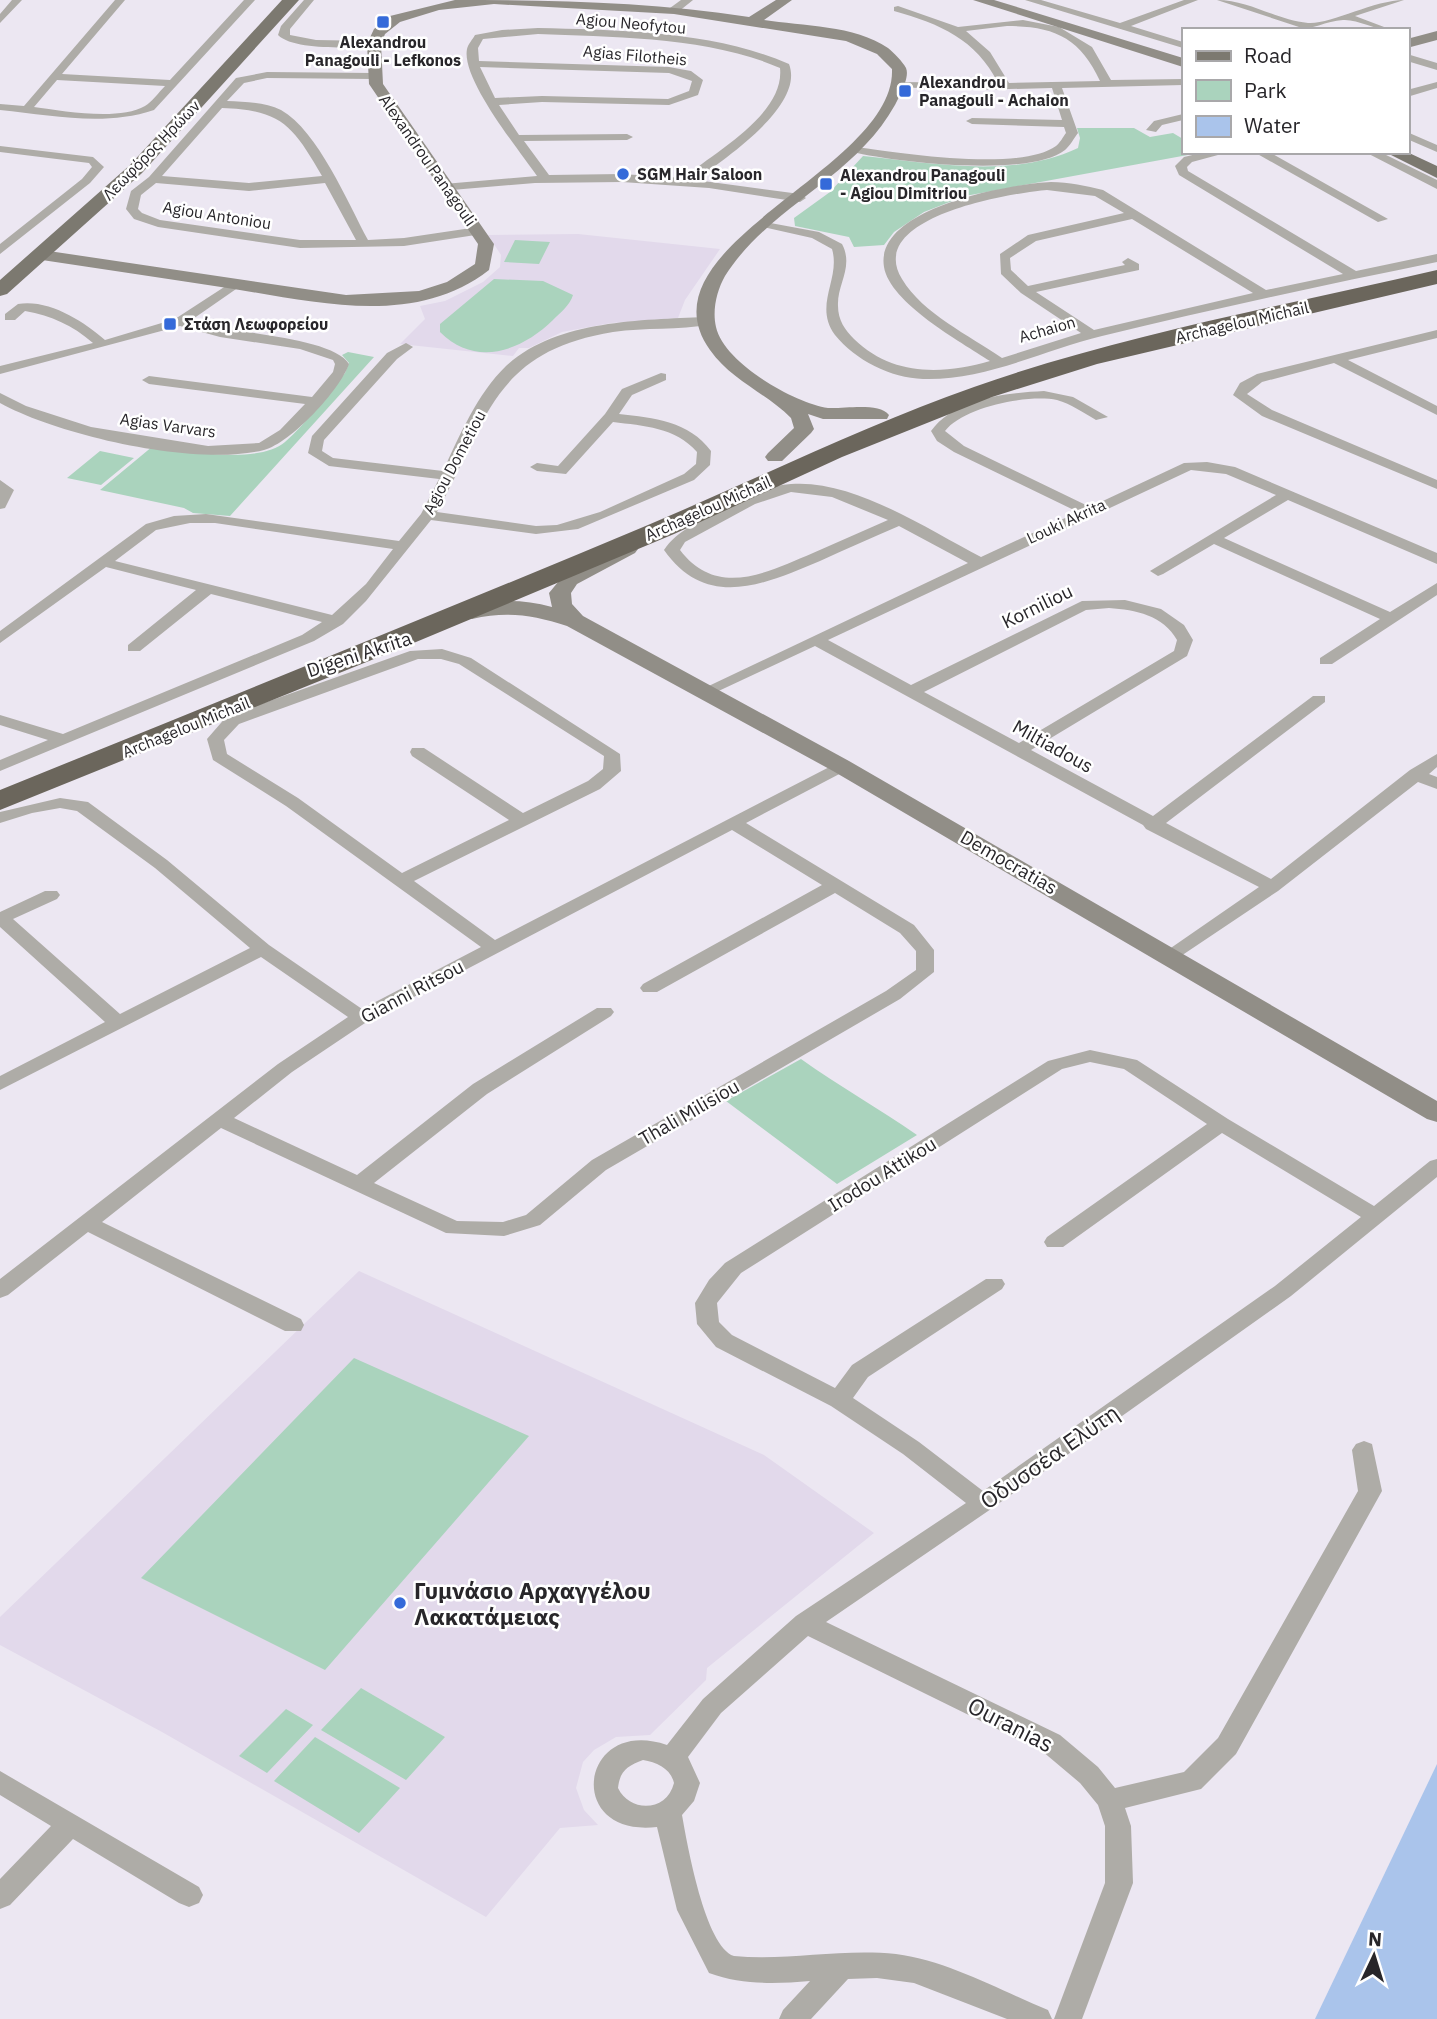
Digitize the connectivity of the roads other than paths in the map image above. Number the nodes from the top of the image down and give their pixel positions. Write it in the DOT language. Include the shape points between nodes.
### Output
graph roads {
  1 [pos="17,0"];
  2 [pos="120,0"];
  3 [pos="250,0"];
  4 [pos="291,0"];
  5 [pos="309,0"];
  6 [pos="688,0"];
  7 [pos="785,0"];
  8 [pos="980,0"];
  9 [pos="1030,0"];
  10 [pos="1193,0"];
  11 [pos="1222,0"];
  12 [pos="1399,0"];
  13 [pos="602,2"];
  14 [pos="898,9"];
  15 [pos="674,10"];
  16 [pos="1346,17"];
  17 [pos="0,20"];
  18 [pos="754,20"];
  19 [pos="1119,27"];
  20 [pos="1305,28"];
  21 [pos="1381,28"];
  22 [pos="957,30"];
  23 [pos="1437,35"];
  24 [pos="1411,40"];
  25 [pos="374,44"];
  26 [pos="1182,45"];
  27 [pos="1409,58"];
  28 [pos="1182,63"];
  29 [pos="473,64"];
  30 [pos="1437,67"];
  31 [pos="373,76"];
  32 [pos="55,77"];
  33 [pos="1182,82"];
  34 [pos="174,83"];
  35 [pos="1107,83"];
  36 [pos="897,85"];
  37 [pos="1056,85"];
  38 [pos="1437,85"];
  39 [pos="1005,86"];
  40 [pos="1409,93"];
  41 [pos="491,102"];
  42 [pos="217,104"];
  43 [pos="0,107"];
  44 [pos="27,109"];
  45 [pos="1182,117"];
  46 [pos="972,121"];
  47 [pos="1069,124"];
  48 [pos="1152,130"];
  49 [pos="1437,135"];
  50 [pos="627,136"];
  51 [pos="518,138"];
  52 [pos="1410,142"];
  53 [pos="0,149"];
  54 [pos="1437,149"];
  55 [pos="856,150"];
  56 [pos="1213,154"];
  57 [pos="1264,154"];
  58 [pos="1375,154"];
  59 [pos="1398,154"];
  60 [pos="1437,163"];
  61 [pos="1437,173"];
  62 [pos="544,177"];
  63 [pos="153,179"];
  64 [pos="329,179"];
  65 [pos="688,180"];
  66 [pos="1437,185"];
  67 [pos="444,188"];
  68 [pos="800,198"];
  69 [pos="1133,215"];
  70 [pos="1382,219"];
  71 [pos="765,226"];
  72 [pos="478,231"];
  73 [pos="364,244"];
  74 [pos="0,250"];
  75 [pos="42,255"];
  76 [pos="1437,258"];
  77 [pos="1128,261"];
  78 [pos="1437,263"];
  79 [pos="1437,270"];
  80 [pos="1353,275"];
  81 [pos="1437,277"];
  82 [pos="235,284"];
  83 [pos="1437,284"];
  84 [pos="0,290"];
  85 [pos="1025,290"];
  86 [pos="1266,296"];
  87 [pos="10,317"];
  88 [pos="705,321"];
  89 [pos="180,322"];
  90 [pos="1437,334"];
  91 [pos="1092,335"];
  92 [pos="103,345"];
  93 [pos="406,347"];
  94 [pos="1335,358"];
  95 [pos="998,361"];
  96 [pos="0,370"];
  97 [pos="662,377"];
  98 [pos="149,380"];
  99 [pos="777,396"];
  100 [pos="0,397"];
  101 [pos="312,401"];
  102 [pos="932,405"];
  103 [pos="1437,411"];
  104 [pos="880,415"];
  105 [pos="610,417"];
  106 [pos="1101,417"];
  107 [pos="775,457"];
  108 [pos="537,467"];
  109 [pos="449,476"];
  110 [pos="0,484"];
  111 [pos="1437,485"];
  112 [pos="1287,495"];
  113 [pos="0,505"];
  114 [pos="1087,511"];
  115 [pos="428,515"];
  116 [pos="898,521"];
  117 [pos="664,528"];
  118 [pos="1213,539"];
  119 [pos="403,546"];
  120 [pos="1437,559"];
  121 [pos="102,562"];
  122 [pos="978,562"];
  123 [pos="1158,571"];
  124 [pos="1437,588"];
  125 [pos="206,590"];
  126 [pos="1391,618"];
  127 [pos="575,621"];
  128 [pos="424,626"];
  129 [pos="0,638"];
  130 [pos="815,640"];
  131 [pos="345,642"];
  132 [pos="134,648"];
  133 [pos="1326,661"];
  134 [pos="704,692"];
  135 [pos="911,692"];
  136 [pos="1319,699"];
  137 [pos="0,720"];
  138 [pos="62,739"];
  139 [pos="1018,751"];
  140 [pos="418,752"];
  141 [pos="1437,759"];
  142 [pos="0,766"];
  143 [pos="841,766"];
  144 [pos="1416,774"];
  145 [pos="0,784"];
  146 [pos="1437,784"];
  147 [pos="0,801"];
  148 [pos="0,818"];
  149 [pos="521,820"];
  150 [pos="732,822"];
  151 [pos="1153,825"];
  152 [pos="402,880"];
  153 [pos="835,885"];
  154 [pos="1272,887"];
  155 [pos="51,895"];
  156 [pos="493,947"];
  157 [pos="262,949"];
  158 [pos="1172,956"];
  159 [pos="650,988"];
  160 [pos="604,1012"];
  161 [pos="360,1017"];
  162 [pos="119,1024"];
  163 [pos="0,1084"];
  164 [pos="1437,1112"];
  165 [pos="221,1120"];
  166 [pos="1221,1125"];
  167 [pos="1437,1166"];
  168 [pos="360,1182"];
  169 [pos="1377,1217"];
  170 [pos="89,1224"];
  171 [pos="1055,1242"];
  172 [pos="993,1284"];
  173 [pos="0,1290"];
  174 [pos="293,1325"];
  175 [pos="839,1400"];
  176 [pos="1364,1450"];
  177 [pos="983,1503"];
  178 [pos="805,1623"];
  179 [pos="673,1757"];
  180 [pos="0,1782"];
  181 [pos="1109,1800"];
  182 [pos="668,1812"];
  183 [pos="69,1825"];
  184 [pos="189,1895"];
  185 [pos="0,1897"];
  186 [pos="843,1965"];
  187 [pos="793,2019"];
  188 [pos="1038,2019"];
  189 [pos="1068,2019"];
  1 -- 17 [label="street"];
  2 -- 32 [label="street"];
  3 -- 34 [label="street"];
  4 -- 75 [label="main road, Λεωφόρος Ηρώων" via="136,169"];
  5 -- 25 [label="street" via="285,28 287,38"];
  6 -- 15 [label="street"];
  7 -- 18 [label="street"];
  8 -- 28 [label="street"];
  9 -- 19 [label="street"];
  10 -- 19 [label="street"];
  11 -- 20 [label="street"];
  12 -- 16 [label="street"];
  13 -- 15 [label="street"];
  13 -- 25 [label="street" via="494,0 438,5 395,19"];
  14 -- 22 [label="street"];
  15 -- 18 [label="street"];
  16 -- 20 [label="street"];
  16 -- 21 [label="street"];
  18 -- 36 [label="street" via="836,34 873,46 895,62 900,75"];
  19 -- 26 [label="street"];
  22 -- 35 [label="street" via="1012,21 1051,29 1085,47"];
  22 -- 39 [label="street" via="985,51"];
  23 -- 24 [label="street"];
  25 -- 31 [label="street, Alexandrou Panagouli"];
  27 -- 30 [label="street"];
  29 -- 41 [label="street"];
  29 -- 41 [label="street, Agias Filotheis" via="654,69 687,73 698,80 694,93 669,103"];
  29 -- 65 [label="street, Agiou Neofytou" via="475,40 509,31 707,45 764,55 785,66 788,78 784,89 755,128"];
  31 -- 42 [label="street, Agiou Antoniou" via="257,75 235,83"];
  31 -- 67 [label="street, Alexandrou Panagouli"];
  32 -- 34 [label="street"];
  32 -- 44 [label="street"];
  33 -- 35 [label="street"];
  34 -- 44 [label="street" via="150,108 128,115"];
  35 -- 37 [label="street"];
  36 -- 39 [label="street"];
  36 -- 55 [label="street" via="880,122"];
  37 -- 39 [label="street"];
  37 -- 47 [label="street"];
  38 -- 40 [label="street"];
  41 -- 51 [label="street"];
  42 -- 63 [label="street, Agiou Antoniou"];
  42 -- 64 [label="street" via="264,108 285,118"];
  43 -- 44 [label="street"];
  45 -- 48 [label="street" via="1158,123"];
  46 -- 47 [label="street"];
  47 -- 55 [label="street" via="1072,133 1064,145 1017,161 945,160"];
  49 -- 52 [label="street"];
  50 -- 51 [label="street"];
  51 -- 62 [label="street"];
  52 -- 54 [label="street"];
  52 -- 60 [label="main road"];
  53 -- 74 [label="street" via="76,156 93,160 98,167"];
  55 -- 68 [label="street"];
  56 -- 80 [label="street" via="1188,159 1181,166 1183,173"];
  57 -- 70 [label="street"];
  58 -- 66 [label="street"];
  59 -- 61 [label="main road"];
  62 -- 65 [label="street"];
  62 -- 67 [label="street"];
  63 -- 64 [label="street" via="250,187"];
  63 -- 73 [label="street, Agiou Antoniou" via="135,194 132,209 158,223 300,244"];
  64 -- 73 [label="street"];
  65 -- 68 [label="street"];
  67 -- 72 [label="street, Alexandrou Panagouli"];
  68 -- 71 [label="street"];
  69 -- 85 [label="street" via="1049,233 1010,250 1004,257 1004,271"];
  69 -- 86 [label="street"];
  69 -- 95 [label="street" via="1099,193 1046,186 963,202 931,213 905,231 888,261 901,288"];
  71 -- 88 [label="street" via="736,247 715,276"];
  71 -- 95 [label="street, Achaion" via="815,235 838,247 842,255 830,315 855,347 876,360 894,369 924,374"];
  72 -- 73 [label="street, Agiou Antoniou"];
  72 -- 82 [label="street, Alexandrou Panagouli" via="486,244 483,266 460,283 415,298 345,300"];
  75 -- 82 [label="street, Alexandrou Panagouli"];
  75 -- 84 [label="main road, Λεωφόρος Ηρώων"];
  76 -- 80 [label="street, Achaion"];
  77 -- 85 [label="street" via="1135,267"];
  78 -- 102 [label="highway" via="1071,347 954,384"];
  79 -- 102 [label="highway, Archagelou Michail" via="1117,342"];
  80 -- 86 [label="street, Achaion"];
  81 -- 102 [label="highway, Archagelou Michail" via="1090,358"];
  82 -- 89 [label="street"];
  83 -- 102 [label="highway"];
  85 -- 91 [label="street"];
  86 -- 91 [label="street, Achaion"];
  87 -- 92 [label="street" via="23,307 61,314"];
  88 -- 99 [label="street" via="727,360"];
  88 -- 109 [label="street, Agiou Dometiou" via="588,331 528,356 504,374 488,397"];
  89 -- 92 [label="street"];
  89 -- 101 [label="street, Agias Varvars" via="236,338 321,350 338,357 342,364 339,373"];
  90 -- 94 [label="street"];
  91 -- 95 [label="street, Achaion"];
  92 -- 96 [label="street"];
  93 -- 109 [label="street" via="392,356 317,439 315,453 329,462"];
  94 -- 103 [label="street"];
  94 -- 111 [label="street" via="1254,380 1242,388 1240,396 1267,413"];
  97 -- 105 [label="street" via="627,391"];
  98 -- 101 [label="street"];
  99 -- 104 [label="street" via="822,413"];
  99 -- 107 [label="street" via="805,419 804,429"];
  100 -- 101 [label="street, Agias Varvars" via="29,414 78,429 202,450 261,447 282,437"];
  102 -- 104 [label="highway, Archagelou Michail"];
  102 -- 117 [label="highway, Archagelou Michail"];
  104 -- 107 [label="highway, Archagelou Michail"];
  105 -- 108 [label="street" via="561,471"];
  105 -- 115 [label="street" via="687,433 704,451 703,464 689,477 578,526 536,530"];
  106 -- 114 [label="street" via="1058,396 1030,394 953,416 938,431 959,449"];
  107 -- 128 [label="highway, Archagelou Michail"];
  109 -- 115 [label="street, Agiou Dometiou"];
  110 -- 113 [label="street" via="8,491"];
  112 -- 114 [label="street, Louki Akrita" via="1230,470 1189,467"];
  112 -- 118 [label="street"];
  112 -- 120 [label="street, Louki Akrita"];
  114 -- 122 [label="street, Louki Akrita"];
  115 -- 119 [label="street, Agiou Dometiou"];
  116 -- 116 [label="street" via="841,494 789,488 679,539 672,550 679,562 714,581 760,581"];
  116 -- 122 [label="street"];
  117 -- 127 [label="street" via="570,580 560,593 561,605"];
  117 -- 128 [label="highway, Archagelou Michail"];
  118 -- 123 [label="street"];
  118 -- 126 [label="street"];
  119 -- 121 [label="street" via="190,517 150,527"];
  119 -- 131 [label="street, Agiou Dometiou"];
  121 -- 125 [label="street"];
  121 -- 129 [label="street"];
  122 -- 130 [label="street, Louki Akrita"];
  124 -- 126 [label="street"];
  125 -- 131 [label="street"];
  125 -- 132 [label="street"];
  126 -- 133 [label="street"];
  127 -- 128 [label="street, Democratias" via="533,608 503,605"];
  127 -- 134 [label="street, Democratias"];
  128 -- 131 [label="highway, Archagelou Michail"];
  130 -- 134 [label="street, Louki Akrita"];
  130 -- 135 [label="street, Miltiadous"];
  131 -- 138 [label="street, Agiou Dometiou" via="308,638"];
  131 -- 145 [label="highway, Archagelou Michail"];
  131 -- 147 [label="highway, Archagelou Michail"];
  134 -- 143 [label="street, Democratias"];
  135 -- 139 [label="street, Miltiadous"];
  135 -- 139 [label="street, Korniliou" via="1082,606 1129,604 1180,630 1185,640 1181,653"];
  136 -- 151 [label="street"];
  137 -- 138 [label="street"];
  138 -- 142 [label="street, Agiou Dometiou"];
  139 -- 151 [label="street, Miltiadous"];
  140 -- 149 [label="street"];
  141 -- 144 [label="street"];
  143 -- 150 [label="street, Gianni Ritsou"];
  143 -- 158 [label="street, Democratias"];
  144 -- 146 [label="street"];
  144 -- 154 [label="street"];
  148 -- 157 [label="street" via="60,803 82,806 161,864"];
  149 -- 152 [label="street, Digeni Akrita"];
  149 -- 152 [label="street, Digeni Akrita" via="594,785 612,771 612,754 465,661 442,654 416,654 390,662 233,720 215,739 219,756"];
  150 -- 153 [label="street, Thali Milisiou"];
  150 -- 156 [label="street, Gianni Ritsou"];
  151 -- 154 [label="street, Miltiadous"];
  152 -- 156 [label="street, Digeni Akrita"];
  153 -- 159 [label="street"];
  153 -- 168 [label="street, Thali Milisiou" via="907,929 925,950 925,972 599,1165 533,1220 504,1229 454,1228"];
  154 -- 158 [label="street"];
  155 -- 162 [label="street" via="1,918"];
  156 -- 161 [label="street, Gianni Ritsou"];
  157 -- 161 [label="street"];
  157 -- 162 [label="street"];
  158 -- 164 [label="street, Democratias"];
  160 -- 168 [label="street" via="480,1089"];
  161 -- 165 [label="street, Gianni Ritsou" via="285,1068"];
  162 -- 163 [label="street"];
  165 -- 168 [label="street, Thali Milisiou"];
  165 -- 170 [label="street, Gianni Ritsou"];
  166 -- 169 [label="street, Irodou Attikou"];
  166 -- 171 [label="street"];
  166 -- 175 [label="street, Irodou Attikou" via="1130,1064 1090,1056 1055,1065 733,1268 706,1303 708,1324 724,1341"];
  167 -- 169 [label="street, Οδυσσέα Ελύτη"];
  169 -- 177 [label="street, Οδυσσέα Ελύτη" via="1283,1291"];
  170 -- 173 [label="street, Gianni Ritsou"];
  170 -- 174 [label="street"];
  172 -- 175 [label="street" via="860,1371"];
  175 -- 177 [label="street, Irodou Attikou"];
  176 -- 181 [label="street" via="1370,1491 1227,1746 1192,1781"];
  177 -- 178 [label="street, Οδυσσέα Ελύτη"];
  178 -- 179 [label="street, Οδυσσέα Ελύτη" via="712,1706"];
  178 -- 181 [label="street, Ouranias" via="1051,1743 1089,1774"];
  179 -- 182 [label="street" via="682,1767 685,1791"];
  179 -- 182 [label="street" via="658,1750 626,1753 605,1774 609,1801 620,1812 652,1818"];
  180 -- 183 [label="street"];
  181 -- 189 [label="street, Ouranias" via="1118,1826 1119,1883"];
  182 -- 186 [label="street" via="678,1868 698,1930 719,1964 750,1970"];
  183 -- 184 [label="street"];
  183 -- 185 [label="street"];
  186 -- 187 [label="street"];
  186 -- 188 [label="street" via="918,1971"];
}
